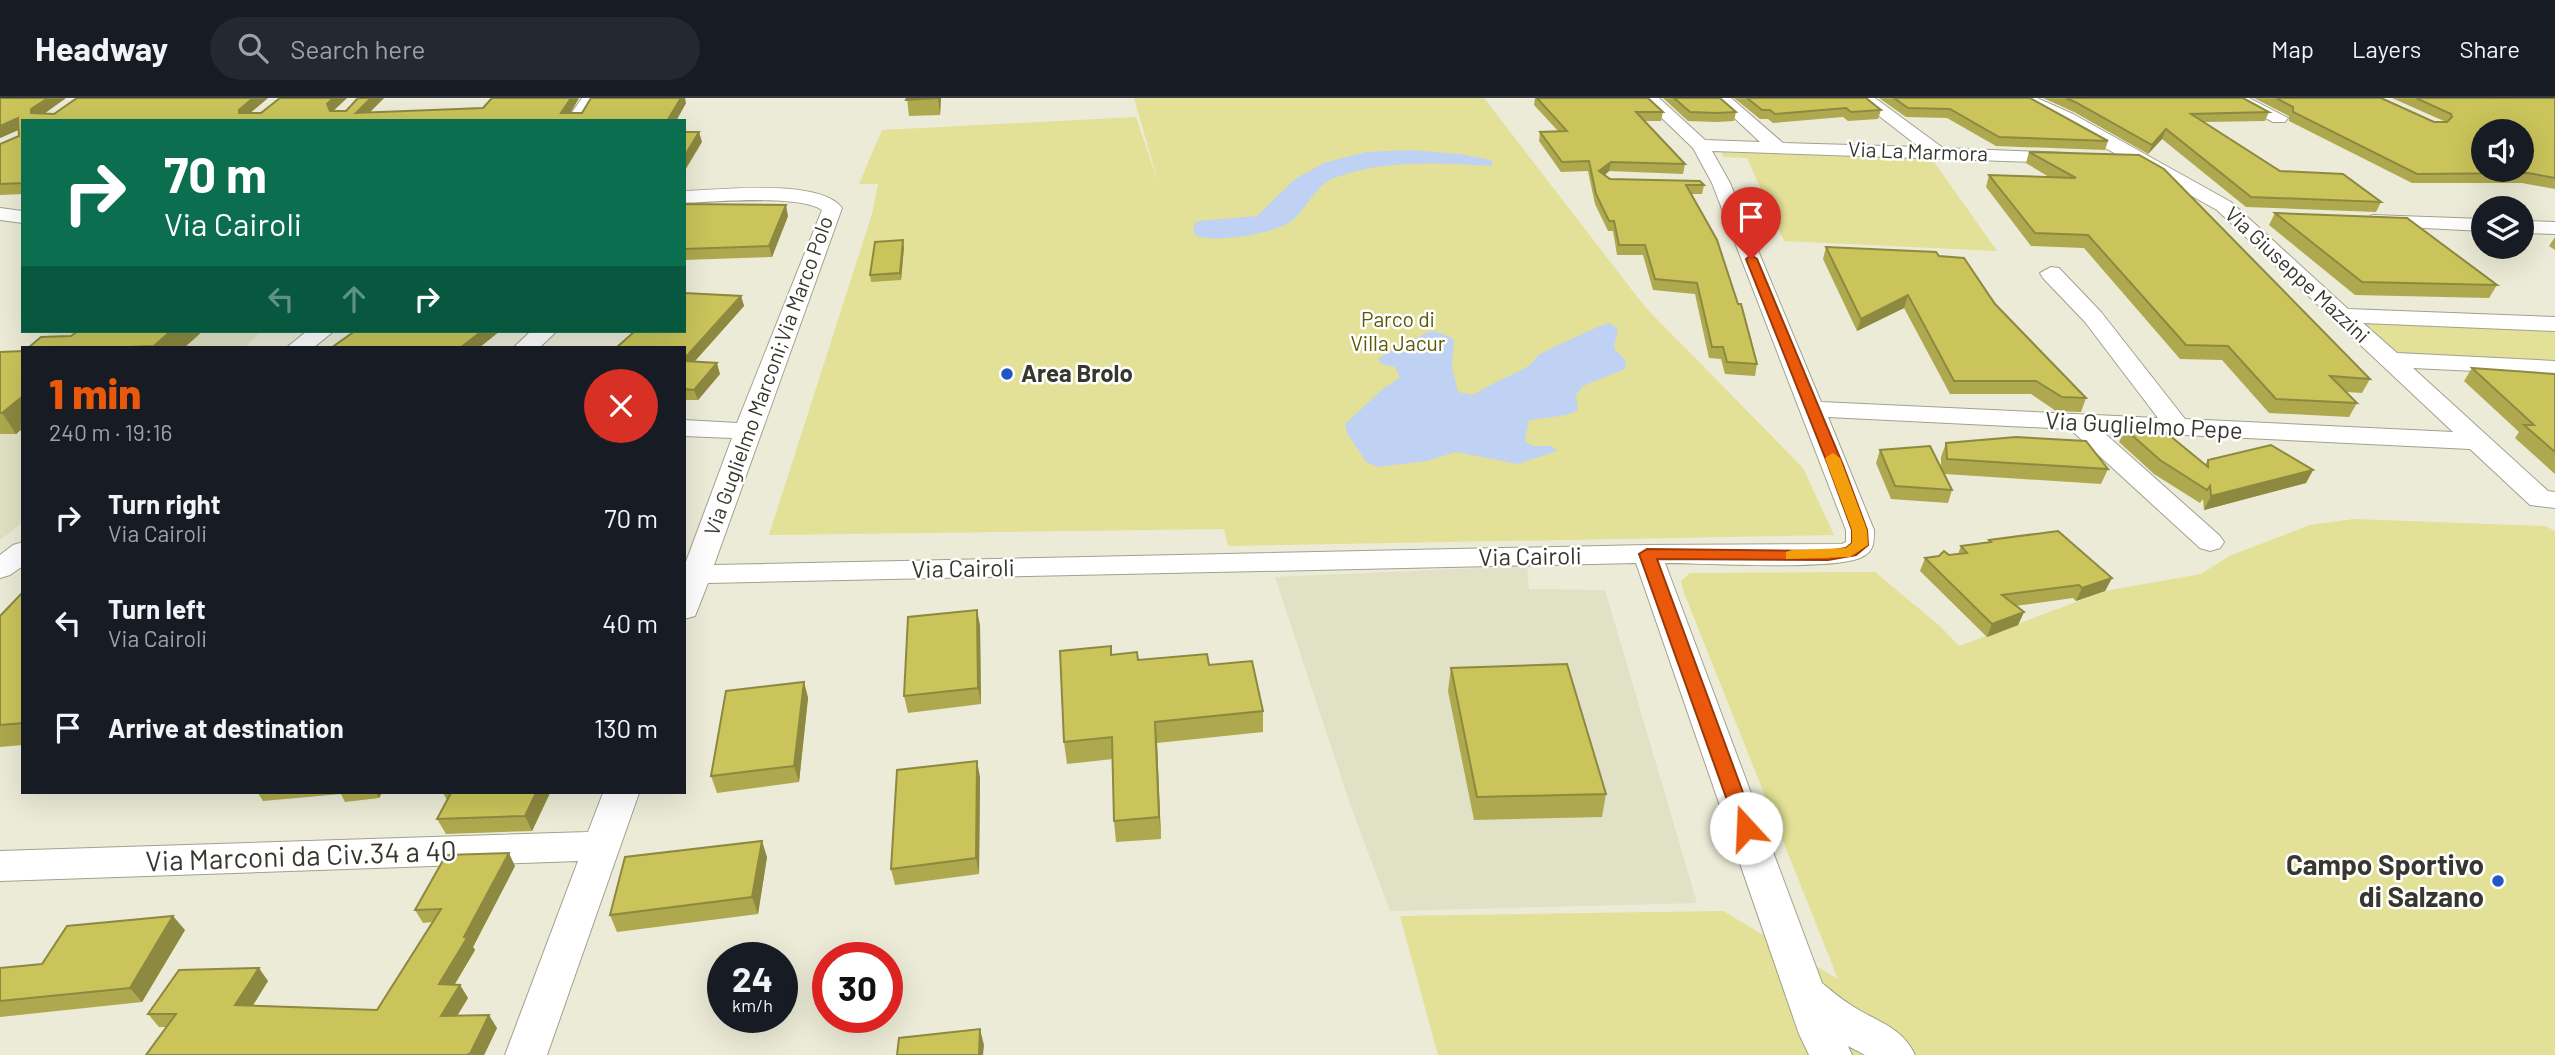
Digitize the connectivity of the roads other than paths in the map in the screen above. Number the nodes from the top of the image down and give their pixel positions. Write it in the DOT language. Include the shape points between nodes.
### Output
graph roads {
  1 [pos="590,98"];
  2 [pos="1648,98"];
  3 [pos="1721,98"];
  4 [pos="1864,98"];
  5 [pos="2024,98"];
  6 [pos="2235,98"];
  7 [pos="2279,118"];
  8 [pos="575,119"];
  9 [pos="1700,145"];
  10 [pos="1777,147"];
  11 [pos="1938,153"];
  12 [pos="2135,159"];
  13 [pos="1693,183"];
  14 [pos="1721,183"];
  15 [pos="686,197"];
  16 [pos="0,214"];
  17 [pos="2235,215"];
  18 [pos="2263,216"];
  19 [pos="21,217"];
  20 [pos="2345,220"];
  21 [pos="2471,225"];
  22 [pos="2534,227"];
  23 [pos="2555,228"];
  24 [pos="2051,273"];
  25 [pos="2339,315"];
  26 [pos="2555,324"];
  27 [pos="319,333"];
  28 [pos="543,333"];
  29 [pos="302,346"];
  30 [pos="528,346"];
  31 [pos="2388,360"];
  32 [pos="2555,368"];
  33 [pos="1813,409"];
  34 [pos="2078,423"];
  35 [pos="2178,427"];
  36 [pos="686,428"];
  37 [pos="747,430"];
  38 [pos="2475,441"];
  39 [pos="2555,500"];
  40 [pos="2210,542"];
  41 [pos="21,553"];
  42 [pos="1647,554"];
  43 [pos="0,569"];
  44 [pos="696,574"];
  45 [pos="686,602"];
  46 [pos="621,794"];
  47 [pos="602,846"];
  48 [pos="0,866"];
  49 [pos="1806,994"];
  50 [pos="526,1055"];
  51 [pos="1831,1055"];
  52 [pos="1895,1055"];
  1 -- 8 [label="street"];
  2 -- 9 [label="street, Via Cairoli"];
  3 -- 10 [label="street"];
  4 -- 11 [label="street"];
  5 -- 12 [label="street, Via Giuseppe Mazzini"];
  6 -- 7 [label="street"];
  9 -- 10 [label="street, Via La Marmora"];
  9 -- 14 [label="street, Via Cairoli"];
  10 -- 11 [label="street, Via La Marmora"];
  11 -- 12 [label="street, Via La Marmora"];
  12 -- 17 [label="street, Via Giuseppe Mazzini"];
  13 -- 14 [label="street"];
  14 -- 33 [label="street, Via Cairoli"];
  15 -- 37 [label="street, Via Guglielmo Marconi;Via Marco Polo" via="796,196 821,199 832,208"];
  16 -- 19 [label="street"];
  17 -- 18 [label="street"];
  17 -- 25 [label="street, Via Giuseppe Mazzini"];
  20 -- 21 [label="street"];
  22 -- 23 [label="street"];
  24 -- 35 [label="street" via="2093,317"];
  25 -- 26 [label="street"];
  25 -- 31 [label="street, Via Giuseppe Mazzini"];
  27 -- 29 [label="street"];
  28 -- 30 [label="street"];
  31 -- 32 [label="street"];
  31 -- 38 [label="street, Via Giuseppe Mazzini"];
  33 -- 34 [label="street, Via Guglielmo Pepe"];
  33 -- 42 [label="street, Via Cairoli" via="1860,530 1860,545 1850,552 1828,555"];
  34 -- 35 [label="street, Via Guglielmo Pepe"];
  34 -- 40 [label="street"];
  35 -- 38 [label="street, Via Guglielmo Pepe"];
  36 -- 37 [label="street"];
  37 -- 44 [label="street, Via Guglielmo Marconi;Via Marco Polo"];
  38 -- 39 [label="street, Via Giuseppe Mazzini" via="2540,499"];
  41 -- 43 [label="street"];
  42 -- 44 [label="street, Via Cairoli"];
  42 -- 49 [label="street"];
  44 -- 45 [label="street, Via Guglielmo Marconi;Via Marco Polo"];
  46 -- 47 [label="street"];
  47 -- 48 [label="street, Via Marconi da Civ.34 a 40"];
  47 -- 50 [label="street"];
  49 -- 51 [label="street"];
  49 -- 52 [label="street"];
}
